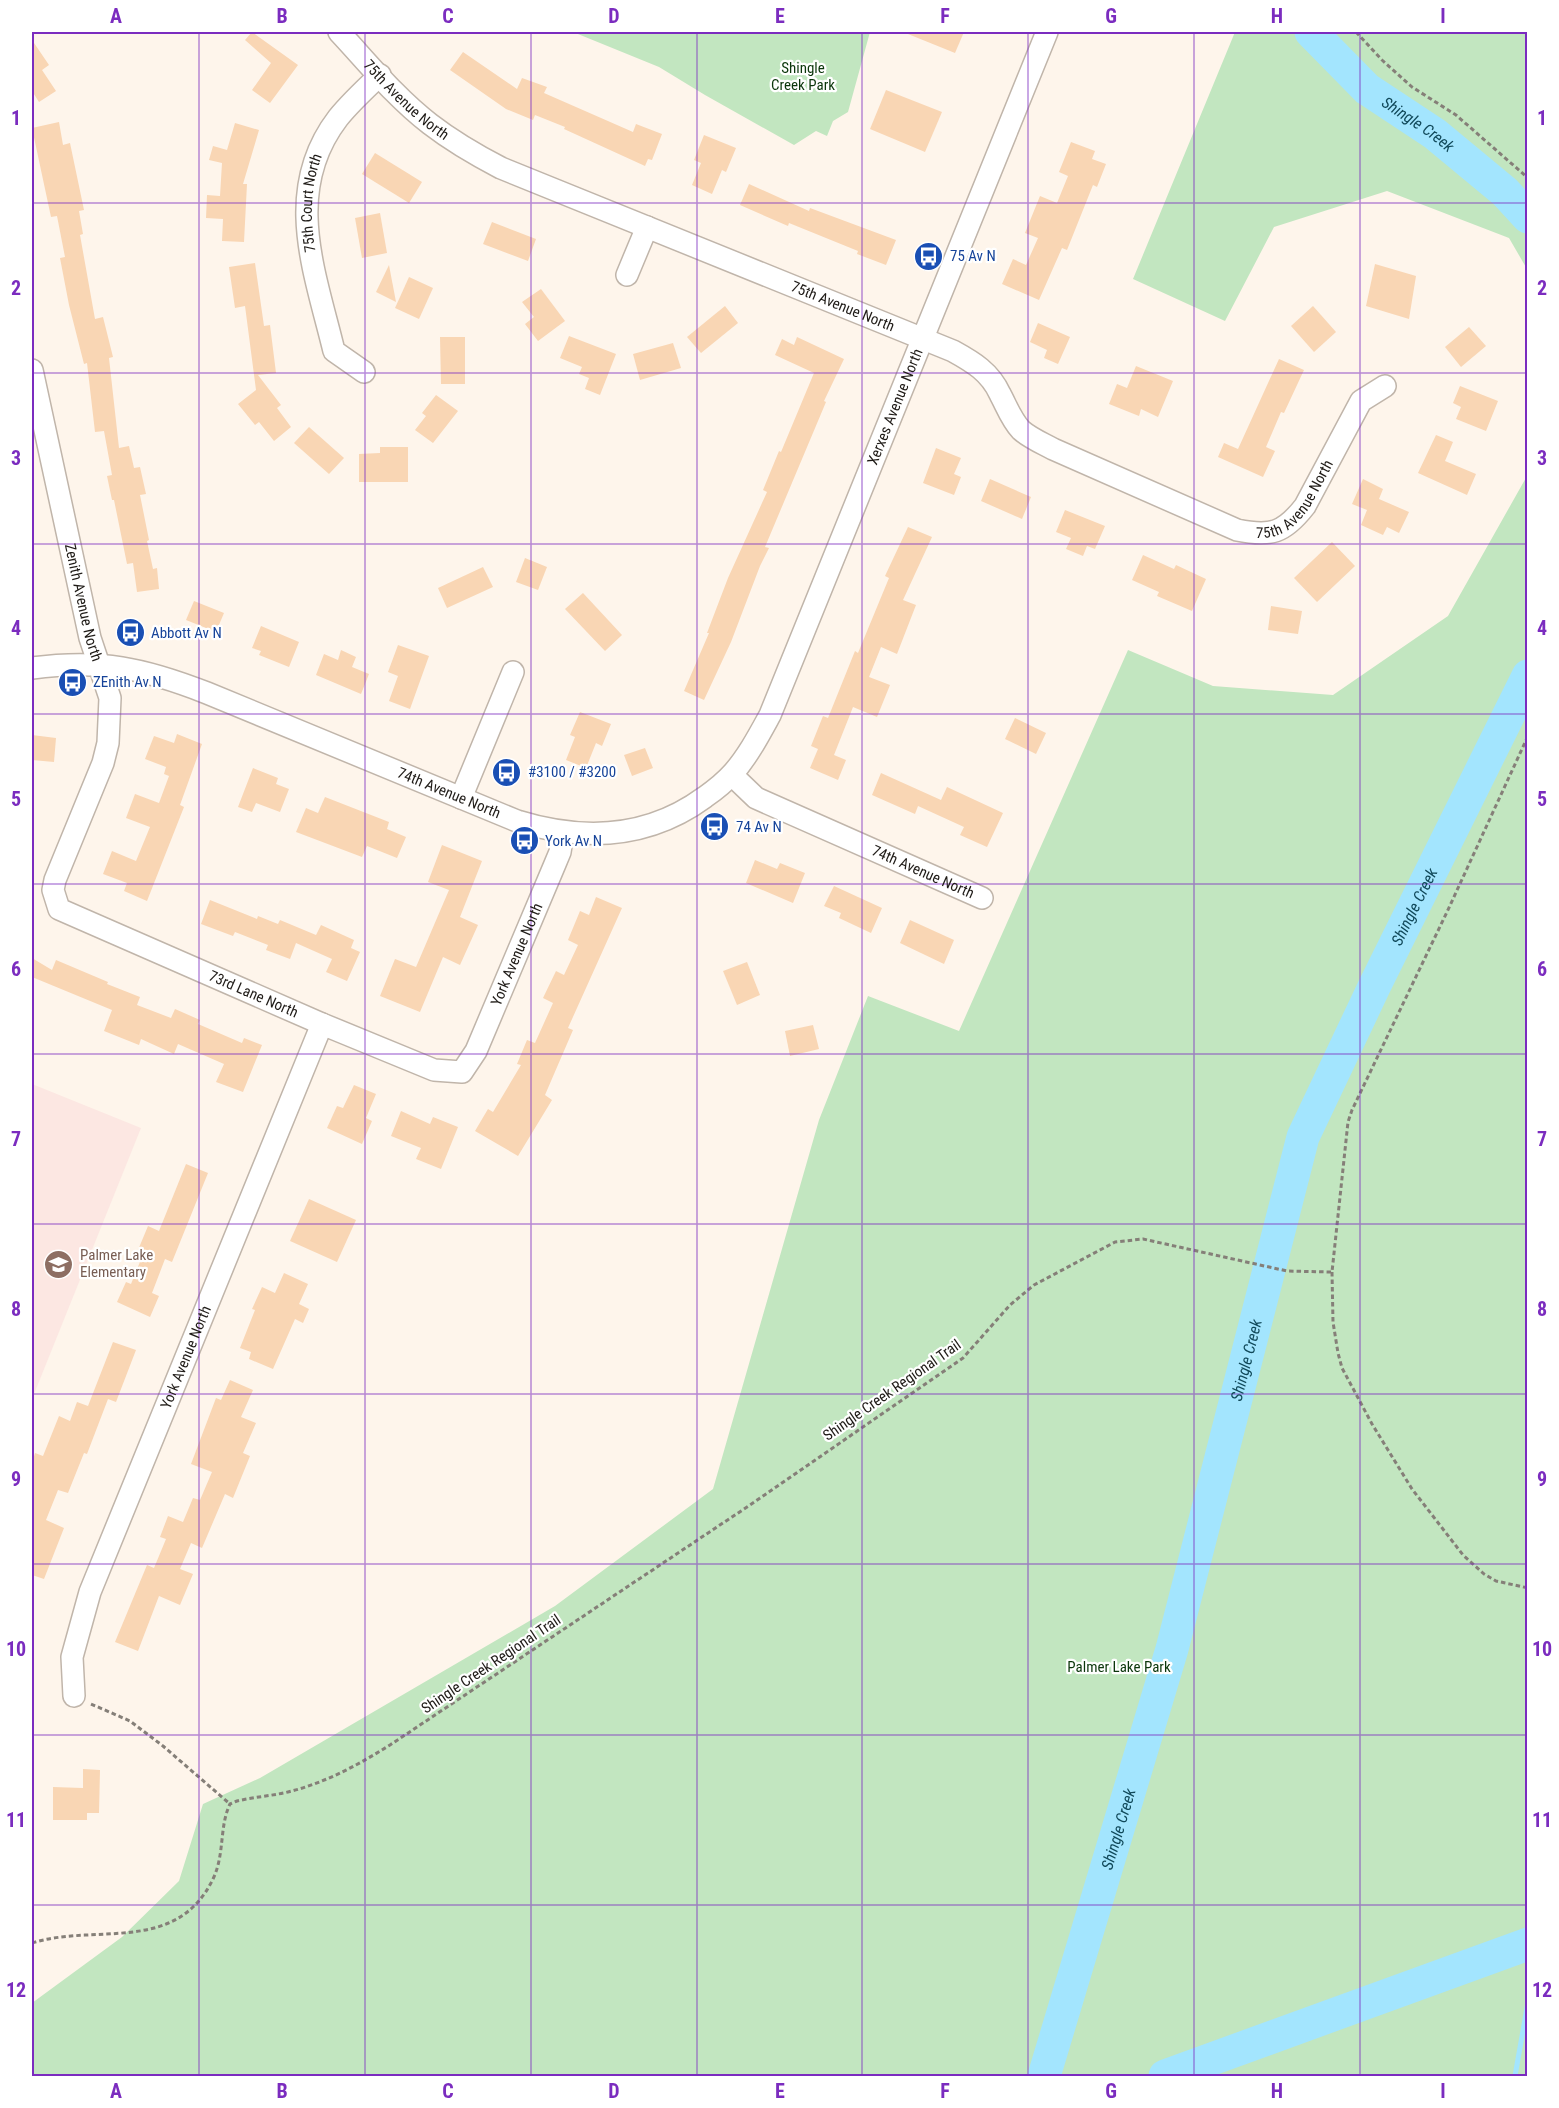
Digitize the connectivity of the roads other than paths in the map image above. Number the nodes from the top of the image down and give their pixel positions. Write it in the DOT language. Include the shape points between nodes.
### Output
graph roads {
  1 [pos="339,32"];
  2 [pos="1047,32"];
  3 [pos="380,75"];
  4 [pos="647,227"];
  5 [pos="627,275"];
  6 [pos="922,339"];
  7 [pos="32,370"];
  8 [pos="364,372"];
  9 [pos="1385,386"];
  10 [pos="34,397"];
  11 [pos="100,665"];
  12 [pos="32,668"];
  13 [pos="513,672"];
  14 [pos="732,775"];
  15 [pos="461,798"];
  16 [pos="563,833"];
  17 [pos="55,898"];
  18 [pos="982,898"];
  19 [pos="322,1024"];
  20 [pos="462,1072"];
  21 [pos="74,1696"];
  1 -- 3 [label="street, 75th Avenue North"];
  2 -- 6 [label="street, Xerxes Avenue North"];
  3 -- 4 [label="street, 75th Avenue North" via="428,123 463,147 501,168"];
  3 -- 8 [label="street, 75th Court North" via="338,119 320,148 305,216 333,351"];
  4 -- 5 [label="street"];
  4 -- 6 [label="street, 75th Avenue North"];
  6 -- 9 [label="street, 75th Avenue North" via="976,363 989,376 1009,414 1032,438 1238,530 1257,534 1276,532 1293,522 1361,401"];
  6 -- 14 [label="street, Xerxes Avenue North" via="775,704 757,740"];
  7 -- 10 [label="street, Zenith Avenue North"];
  10 -- 11 [label="street, Zenith Avenue North" via="90,638"];
  11 -- 12 [label="street, 74th Avenue North"];
  11 -- 15 [label="street, 74th Avenue North" via="134,669 182,683"];
  11 -- 17 [label="street, Zenith Avenue North" via="110,698 108,743 55,880"];
  13 -- 15 [label="street"];
  14 -- 16 [label="street, 74th Avenue North" via="698,802 648,825 604,834"];
  14 -- 18 [label="street, 74th Avenue North" via="756,798"];
  15 -- 16 [label="street, 74th Avenue North" via="517,821"];
  16 -- 20 [label="street, York Avenue North" via="558,858 481,1040"];
  17 -- 19 [label="street, 73rd Lane North" via="59,909 76,918"];
  19 -- 20 [label="street, 73rd Lane North" via="434,1070"];
  19 -- 21 [label="street, York Avenue North" via="90,1592 72,1657"];
}
